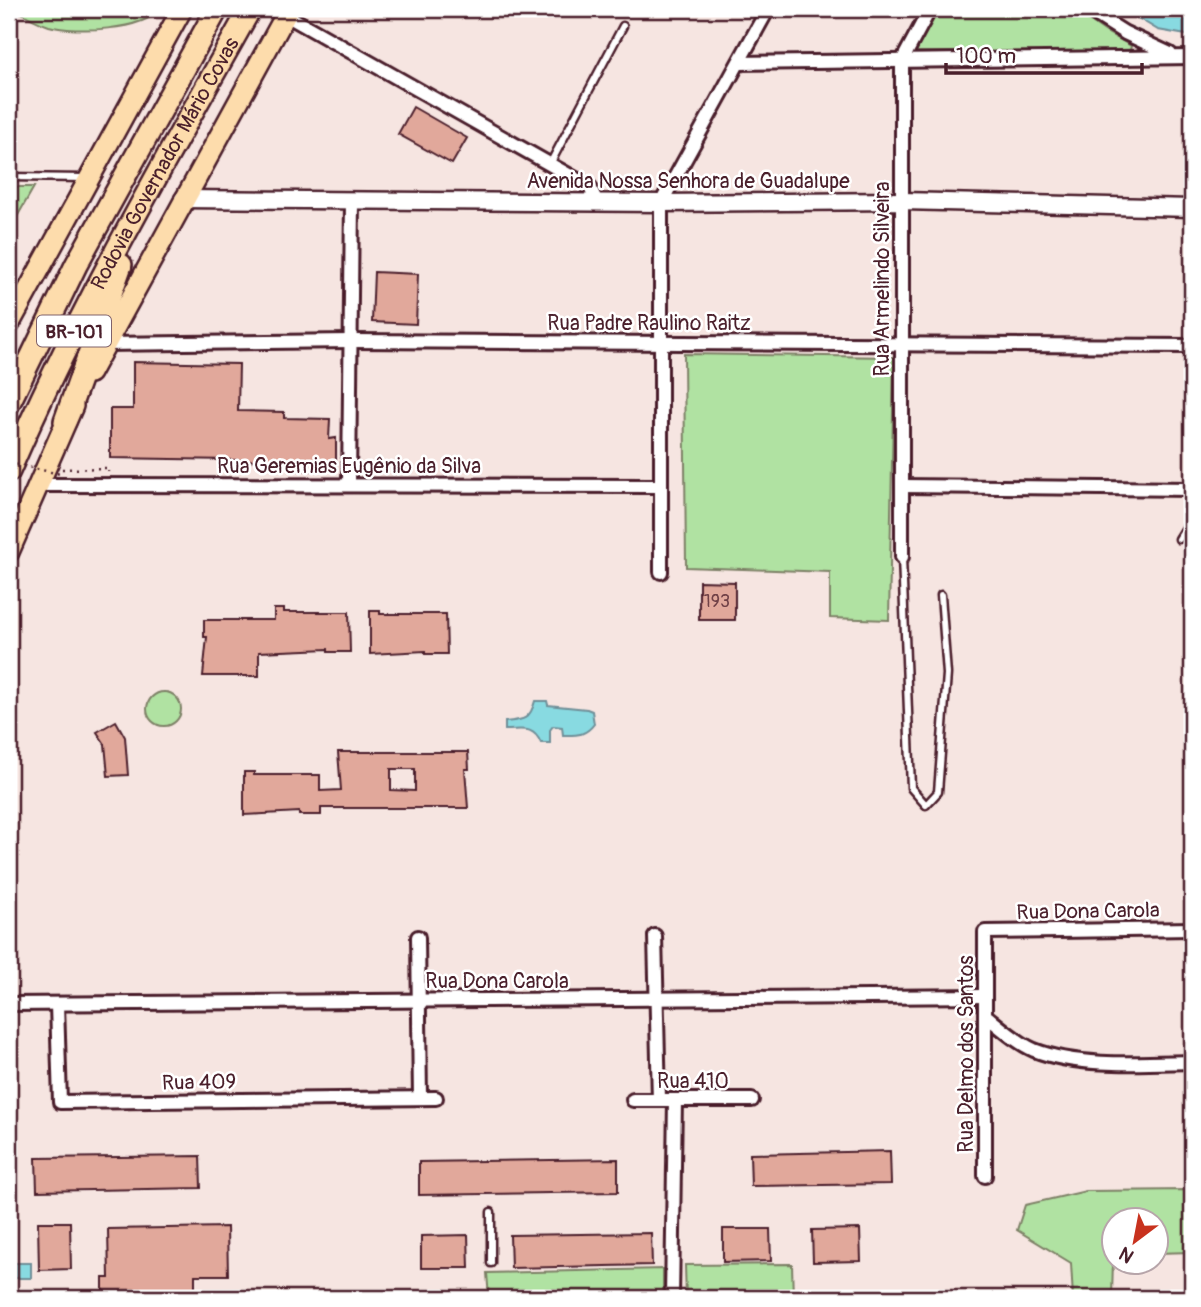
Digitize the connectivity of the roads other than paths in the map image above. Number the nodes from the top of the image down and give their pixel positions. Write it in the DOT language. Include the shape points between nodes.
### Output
graph roads {
  1 [pos="182,9"];
  2 [pos="217,9"];
  3 [pos="250,9"];
  4 [pos="768,9"];
  5 [pos="930,9"];
  6 [pos="1087,9"];
  7 [pos="287,12"];
  8 [pos="623,26"];
  9 [pos="1174,56"];
  10 [pos="1192,57"];
  11 [pos="902,61"];
  12 [pos="738,63"];
  13 [pos="550,164"];
  14 [pos="9,177"];
  15 [pos="88,178"];
  16 [pos="146,195"];
  17 [pos="183,199"];
  18 [pos="352,201"];
  19 [pos="902,201"];
  20 [pos="597,203"];
  21 [pos="662,203"];
  22 [pos="1192,208"];
  23 [pos="9,325"];
  24 [pos="351,341"];
  25 [pos="661,343"];
  26 [pos="105,344"];
  27 [pos="902,344"];
  28 [pos="1192,346"];
  29 [pos="9,403"];
  30 [pos="65,421"];
  31 [pos="9,471"];
  32 [pos="37,485"];
  33 [pos="349,485"];
  34 [pos="661,486"];
  35 [pos="902,486"];
  36 [pos="1192,488"];
  37 [pos="1192,517"];
  38 [pos="1179,539"];
  39 [pos="9,552"];
  40 [pos="902,557"];
  41 [pos="661,572"];
  42 [pos="941,595"];
  43 [pos="1192,929"];
  44 [pos="985,932"];
  45 [pos="418,936"];
  46 [pos="655,936"];
  47 [pos="985,996"];
  48 [pos="656,999"];
  49 [pos="419,1000"];
  50 [pos="9,1004"];
  51 [pos="57,1004"];
  52 [pos="985,1015"];
  53 [pos="1192,1062"];
  54 [pos="420,1098"];
  55 [pos="436,1098"];
  56 [pos="633,1100"];
  57 [pos="659,1100"];
  58 [pos="675,1100"];
  59 [pos="752,1100"];
  60 [pos="985,1177"];
  61 [pos="491,1212"];
  62 [pos="491,1263"];
  63 [pos="672,1298"];
  1 -- 15 [label="main road"];
  2 -- 29 [label="highway, Rodovia Governador Mário Covas / BR-101" via="76,265"];
  3 -- 16 [label="highway, Rodovia Governador Mário Covas / BR-101"];
  4 -- 12 [label="street"];
  5 -- 11 [label="street, Rua Armelindo Silveira"];
  6 -- 9 [label="street"];
  7 -- 13 [label="street"];
  7 -- 17 [label="main road"];
  8 -- 13 [label="lane"];
  9 -- 10 [label="street"];
  9 -- 11 [label="street"];
  11 -- 12 [label="street"];
  11 -- 19 [label="street, Rua Armelindo Silveira"];
  12 -- 21 [label="street"];
  13 -- 20 [label="street" via="590,187"];
  14 -- 15 [label="lane"];
  15 -- 23 [label="main road"];
  16 -- 30 [label="highway"];
  16 -- 31 [label="highway, Rodovia Governador Mário Covas / BR-101" via="67,345"];
  17 -- 18 [label="street, Avenida Nossa Senhora de Guadalupe"];
  17 -- 26 [label="main road"];
  18 -- 20 [label="street, Avenida Nossa Senhora de Guadalupe"];
  18 -- 24 [label="street"];
  19 -- 21 [label="street, Avenida Nossa Senhora de Guadalupe"];
  19 -- 22 [label="street, Avenida Nossa Senhora de Guadalupe"];
  19 -- 27 [label="street, Rua Armelindo Silveira"];
  20 -- 21 [label="street, Avenida Nossa Senhora de Guadalupe"];
  21 -- 25 [label="street"];
  24 -- 25 [label="street, Rua Padre Raulino Raitz"];
  24 -- 26 [label="street, Rua Padre Raulino Raitz"];
  24 -- 33 [label="street"];
  25 -- 27 [label="street, Rua Padre Raulino Raitz"];
  25 -- 34 [label="street"];
  26 -- 30 [label="main road"];
  27 -- 28 [label="street, Rua Padre Raulino Raitz"];
  27 -- 35 [label="street, Rua Armelindo Silveira"];
  30 -- 32 [label="main road" via="52,470"];
  32 -- 33 [label="street, Rua Geremias Eugênio da Silva"];
  32 -- 39 [label="main road"];
  33 -- 34 [label="street, Rua Geremias Eugênio da Silva"];
  34 -- 41 [label="street"];
  35 -- 36 [label="street"];
  35 -- 40 [label="street, Rua Armelindo Silveira"];
  37 -- 38 [label="lane"];
  40 -- 42 [label="lane" via="911,788 926,805 938,792 947,674"];
  43 -- 44 [label="street, Rua Dona Carola"];
  44 -- 47 [label="street, Rua Delmo dos Santos"];
  45 -- 49 [label="street"];
  46 -- 48 [label="street"];
  47 -- 48 [label="street, Rua Dona Carola"];
  47 -- 52 [label="street, Rua Delmo dos Santos"];
  48 -- 49 [label="street, Rua Dona Carola"];
  48 -- 57 [label="street"];
  49 -- 51 [label="street, Rua Dona Carola"];
  49 -- 54 [label="street"];
  50 -- 51 [label="street, Rua Dona Carola"];
  51 -- 54 [label="street, Rua 409" via="60,1102"];
  52 -- 53 [label="street" via="1032,1049 1062,1058"];
  52 -- 60 [label="street, Rua Delmo dos Santos"];
  54 -- 55 [label="street, Rua 409"];
  56 -- 57 [label="street, Rua 410"];
  57 -- 58 [label="street, Rua 410"];
  58 -- 59 [label="street, Rua 410"];
  58 -- 63 [label="street"];
  61 -- 62 [label="lane"];
}
